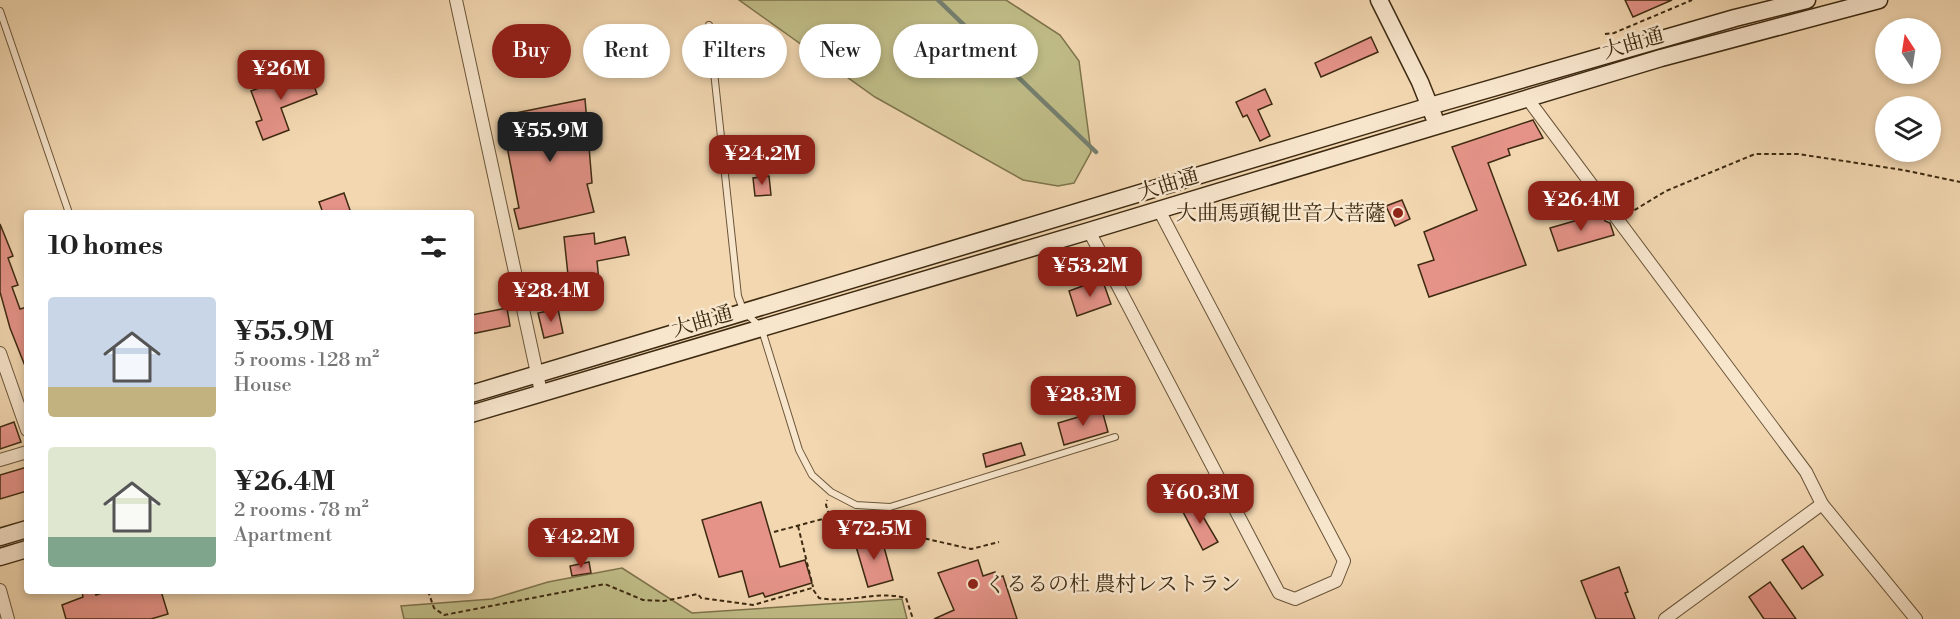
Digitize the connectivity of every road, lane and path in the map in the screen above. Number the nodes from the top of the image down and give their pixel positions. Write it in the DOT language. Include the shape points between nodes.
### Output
graph roads {
  1 [pos="456,0"];
  2 [pos="1379,0"];
  3 [pos="1692,0"];
  4 [pos="1807,0"];
  5 [pos="1878,0"];
  6 [pos="0,10"];
  7 [pos="1605,34"];
  8 [pos="715,78"];
  9 [pos="1527,98"];
  10 [pos="1430,106"];
  11 [pos="1437,126"];
  12 [pos="1960,182"];
  13 [pos="68,210"];
  14 [pos="1158,210"];
  15 [pos="1618,220"];
  16 [pos="1089,231"];
  17 [pos="744,312"];
  18 [pos="761,327"];
  19 [pos="0,352"];
  20 [pos="537,374"];
  21 [pos="541,392"];
  22 [pos="474,393"];
  23 [pos="474,413"];
  24 [pos="24,421"];
  25 [pos="1114,437"];
  26 [pos="24,453"];
  27 [pos="0,460"];
  28 [pos="831,492"];
  29 [pos="1822,504"];
  30 [pos="830,517"];
  31 [pos="798,526"];
  32 [pos="24,530"];
  33 [pos="774,532"];
  34 [pos="0,537"];
  35 [pos="999,542"];
  36 [pos="24,550"];
  37 [pos="0,557"];
  38 [pos="812,588"];
  39 [pos="0,590"];
  40 [pos="429,594"];
  41 [pos="8,619"];
  42 [pos="913,619"];
  43 [pos="1665,619"];
  44 [pos="1916,619"];
  1 -- 20 [label="street"];
  2 -- 10 [label="main road"];
  3 -- 7 [label="path"];
  4 -- 10 [label="main road, 大曲通"];
  5 -- 9 [label="main road, 大曲通" via="1745,34"];
  6 -- 13 [label="lane"];
  8 -- 17 [label="lane" via="738,296"];
  9 -- 11 [label="main road, 大曲通"];
  9 -- 15 [label="street"];
  10 -- 11 [label="main road"];
  10 -- 17 [label="main road, 大曲通"];
  11 -- 14 [label="main road, 大曲通"];
  12 -- 15 [label="path" via="1797,154 1755,154 1666,190"];
  14 -- 16 [label="main road, 大曲通"];
  14 -- 16 [label="street" via="1344,561 1336,580 1295,599 1279,593"];
  15 -- 29 [label="street" via="1806,472"];
  16 -- 18 [label="main road, 大曲通"];
  17 -- 18 [label="lane"];
  17 -- 20 [label="main road, 大曲通"];
  18 -- 21 [label="main road, 大曲通"];
  18 -- 28 [label="lane" via="799,450 812,475"];
  19 -- 24 [label="street"];
  20 -- 21 [label="street"];
  20 -- 22 [label="main road, 大曲通"];
  21 -- 23 [label="main road, 大曲通"];
  25 -- 28 [label="lane" via="890,507 856,505"];
  26 -- 27 [label="street"];
  28 -- 30 [label="path" via="826,505"];
  29 -- 43 [label="street"];
  29 -- 44 [label="street"];
  30 -- 31 [label="path"];
  30 -- 35 [label="path" via="971,549"];
  31 -- 33 [label="path"];
  31 -- 38 [label="path"];
  32 -- 34 [label="main road"];
  36 -- 37 [label="main road"];
  38 -- 40 [label="path" via="753,605 701,598 698,594 664,601 643,600 605,584 444,615 434,608"];
  38 -- 42 [label="path" via="819,598 832,600 889,594 906,598"];
  39 -- 41 [label="street"];
}
